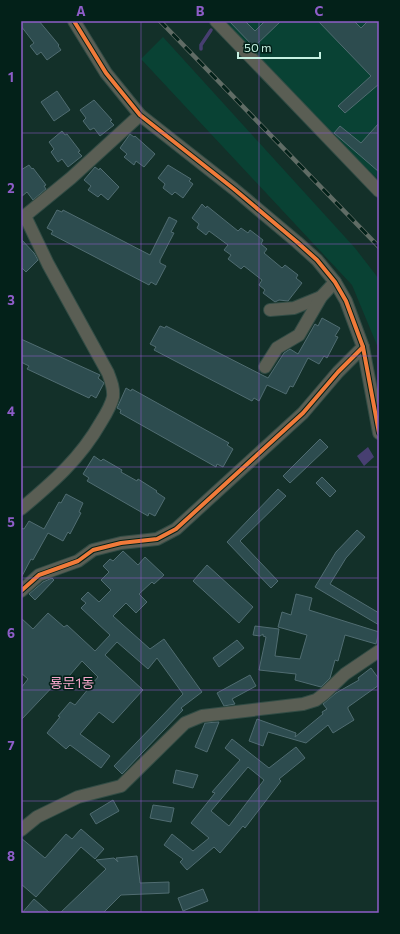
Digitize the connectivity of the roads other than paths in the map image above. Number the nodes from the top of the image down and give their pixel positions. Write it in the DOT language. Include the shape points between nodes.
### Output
graph roads {
  1 [pos="74,21"];
  2 [pos="216,21"];
  3 [pos="140,115"];
  4 [pos="379,191"];
  5 [pos="23,218"];
  6 [pos="335,282"];
  7 [pos="321,297"];
  8 [pos="270,310"];
  9 [pos="363,347"];
  10 [pos="265,367"];
  11 [pos="379,433"];
  12 [pos="21,509"];
  13 [pos="21,591"];
  14 [pos="379,651"];
  15 [pos="21,830"];
  1 -- 3 [label="street" via="106,73"];
  2 -- 4 [label="street"];
  3 -- 5 [label="street"];
  3 -- 6 [label="street" via="297,242 317,260"];
  5 -- 12 [label="street" via="108,373 113,396 94,435 69,467"];
  6 -- 7 [label="street"];
  6 -- 9 [label="street" via="346,301"];
  7 -- 8 [label="street" via="294,308"];
  7 -- 10 [label="street" via="299,335 277,348"];
  9 -- 11 [label="street"];
  9 -- 13 [label="street" via="303,413 176,529 157,539 121,543 93,550 78,561 39,575"];
  14 -- 15 [label="street" via="361,662 316,700 192,719 121,786 78,797 37,817"];
}
